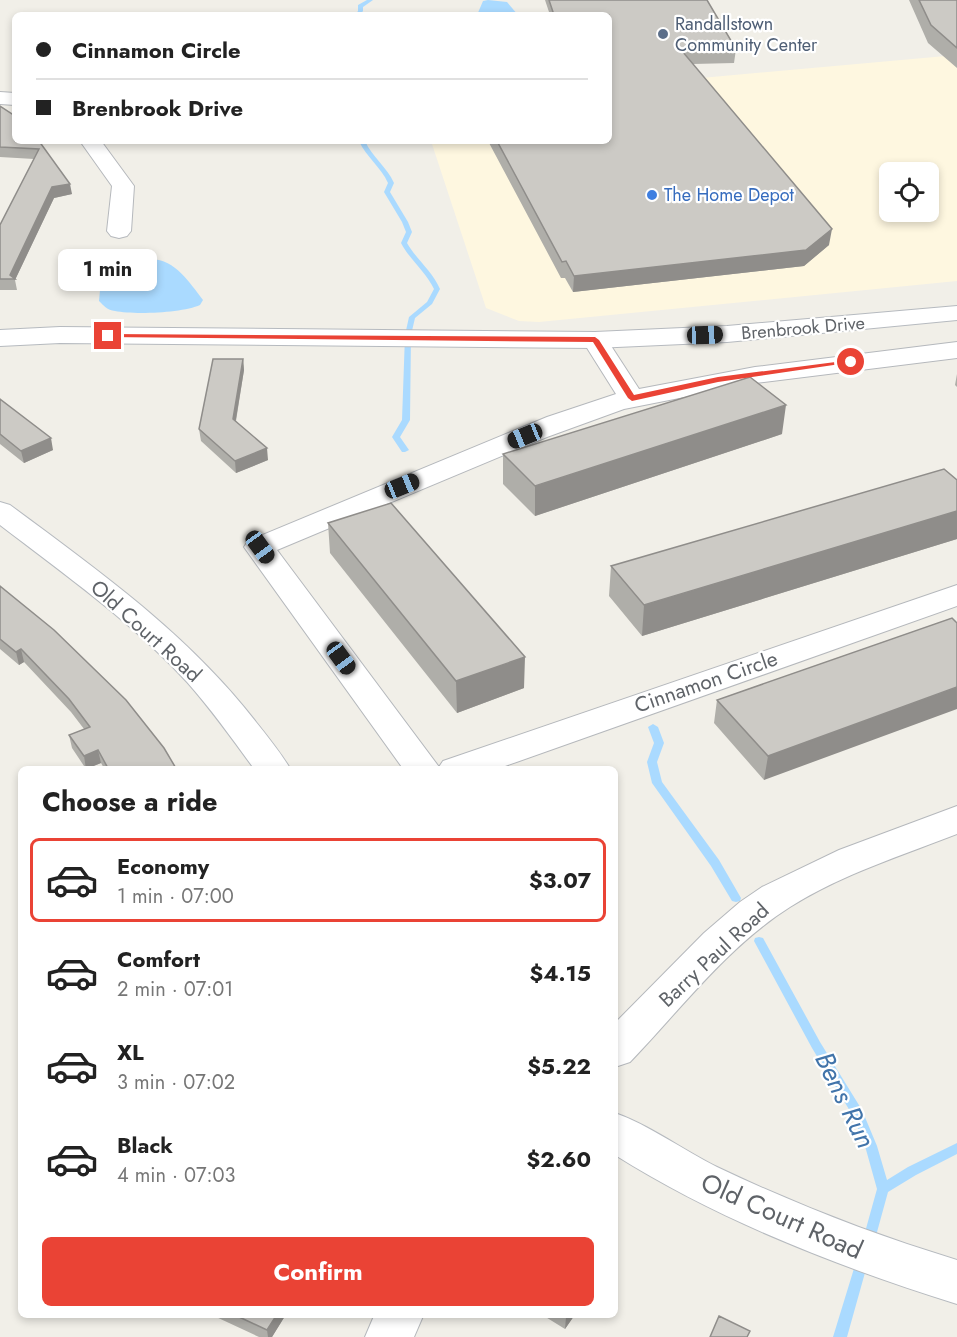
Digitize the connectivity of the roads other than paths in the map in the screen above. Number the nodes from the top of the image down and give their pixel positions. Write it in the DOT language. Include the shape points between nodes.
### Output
graph roads {
  1 [pos="92,144"];
  2 [pos="119,231"];
  3 [pos="957,313"];
  4 [pos="0,338"];
  5 [pos="595,340"];
  6 [pos="957,350"];
  7 [pos="632,398"];
  8 [pos="0,511"];
  9 [pos="957,595"];
  10 [pos="271,766"];
  11 [pos="420,766"];
  12 [pos="467,766"];
  13 [pos="957,819"];
  14 [pos="618,1047"];
  15 [pos="618,1134"];
  16 [pos="957,1282"];
  17 [pos="398,1318"];
  18 [pos="389,1337"];
  1 -- 2 [label="street" via="123,186"];
  3 -- 5 [label="street, Brenbrook Drive" via="727,334"];
  4 -- 5 [label="street, Brenbrook Drive" via="60,335"];
  5 -- 7 [label="street"];
  6 -- 7 [label="street" via="788,369"];
  7 -- 11 [label="street" via="513,441 319,519 260,547"];
  8 -- 10 [label="street, Old Court Road" via="145,623 197,673"];
  9 -- 12 [label="street, Cinnamon Circle"];
  13 -- 14 [label="street, Barry Paul Road" via="832,869 755,912"];
  15 -- 16 [label="street, Old Court Road" via="692,1177 831,1240"];
  17 -- 18 [label="street"];
}
